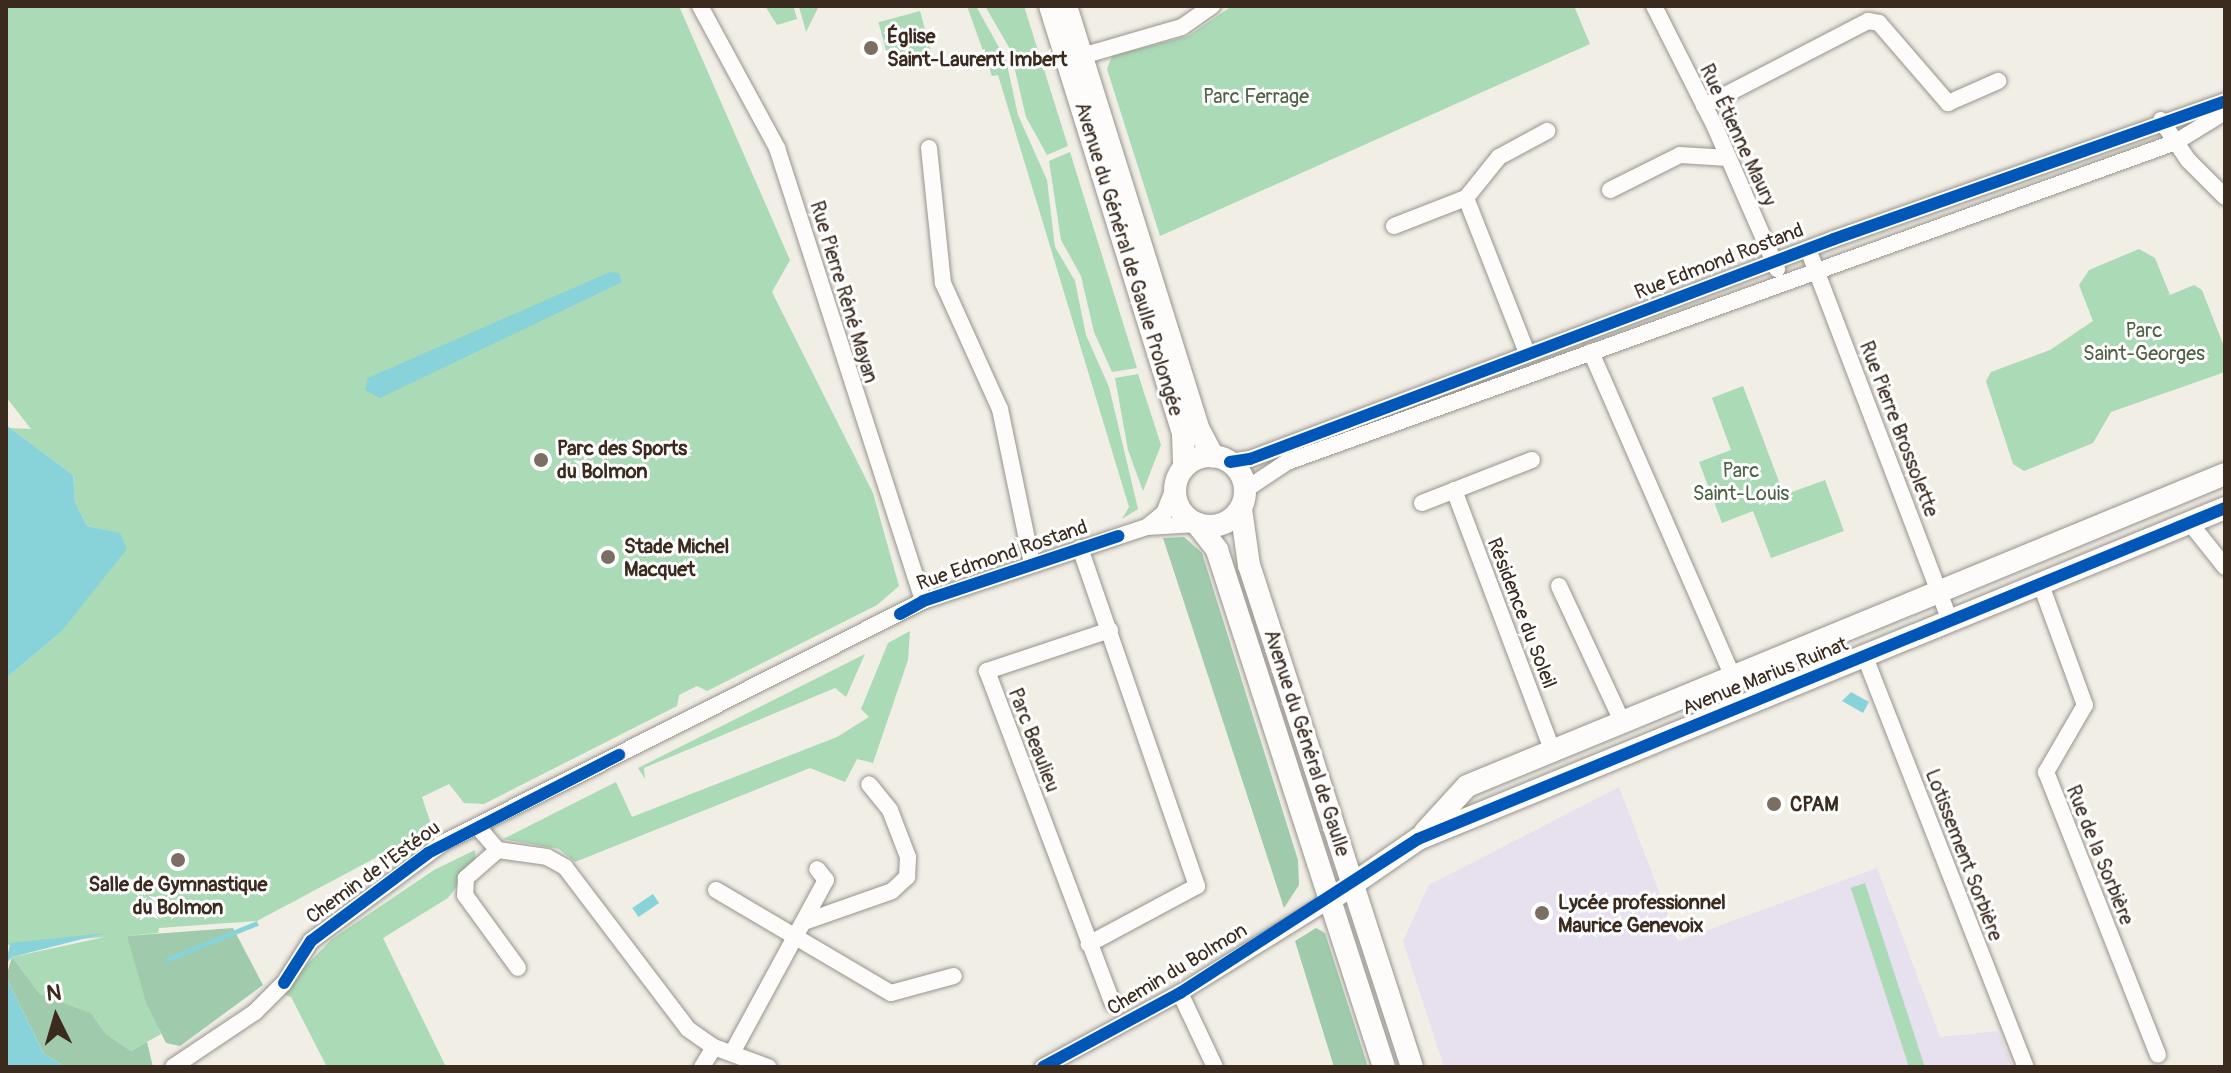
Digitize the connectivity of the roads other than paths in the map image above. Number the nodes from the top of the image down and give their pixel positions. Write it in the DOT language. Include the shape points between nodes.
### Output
graph roads {
  1 [pos="700,6"];
  2 [pos="1050,6"];
  3 [pos="1066,6"];
  4 [pos="1212,6"];
  5 [pos="1654,6"];
  6 [pos="1082,56"];
  7 [pos="1998,81"];
  8 [pos="2225,101"];
  9 [pos="1704,106"];
  10 [pos="2225,112"];
  11 [pos="2161,120"];
  12 [pos="1547,131"];
  13 [pos="2176,142"];
  14 [pos="929,148"];
  15 [pos="1728,158"];
  16 [pos="1610,190"];
  17 [pos="2225,197"];
  18 [pos="1466,198"];
  19 [pos="1394,226"];
  20 [pos="1808,249"];
  21 [pos="1774,262"];
  22 [pos="1817,271"];
  23 [pos="1783,283"];
  24 [pos="1591,352"];
  25 [pos="1527,353"];
  26 [pos="1222,459"];
  27 [pos="1532,460"];
  28 [pos="1184,466"];
  29 [pos="2225,474"];
  30 [pos="1174,488"];
  31 [pos="1454,490"];
  32 [pos="1243,499"];
  33 [pos="1422,503"];
  34 [pos="2225,508"];
  35 [pos="2190,523"];
  36 [pos="1197,524"];
  37 [pos="1147,527"];
  38 [pos="1080,548"];
  39 [pos="1032,564"];
  40 [pos="2225,567"];
  41 [pos="2041,585"];
  42 [pos="1559,586"];
  43 [pos="1939,592"];
  44 [pos="923,601"];
  45 [pos="1951,623"];
  46 [pos="1110,630"];
  47 [pos="1865,657"];
  48 [pos="1732,675"];
  49 [pos="1622,721"];
  50 [pos="1552,750"];
  51 [pos="869,784"];
  52 [pos="477,826"];
  53 [pos="459,835"];
  54 [pos="1418,839"];
  55 [pos="498,850"];
  56 [pos="817,869"];
  57 [pos="1352,883"];
  58 [pos="716,890"];
  59 [pos="1330,900"];
  60 [pos="807,921"];
  61 [pos="799,939"];
  62 [pos="1089,944"];
  63 [pos="518,968"];
  64 [pos="954,976"];
  65 [pos="1180,993"];
  66 [pos="1113,1004"];
  67 [pos="714,1047"];
  68 [pos="732,1053"];
  69 [pos="2158,1055"];
  70 [pos="173,1067"];
  71 [pos="702,1067"];
  72 [pos="768,1067"];
  73 [pos="1043,1067"];
  74 [pos="1215,1067"];
  75 [pos="1384,1067"];
  76 [pos="1412,1067"];
  77 [pos="2026,1067"];
  1 -- 44 [label="street, Rue Pierre Réné Mayan" via="777,148"];
  2 -- 28 [label="street, Avenue du Général de Gaulle Prolongée" via="1183,434"];
  3 -- 6 [label="street, Avenue du Général de Gaulle Prolongée"];
  4 -- 6 [label="street" via="1182,27"];
  5 -- 9 [label="street, Rue Étienne Maury"];
  6 -- 26 [label="street, Avenue du Général de Gaulle Prolongée" via="1199,430"];
  7 -- 9 [label="street" via="1948,103 1879,23 1868,21"];
  8 -- 11 [label="street, Rue Edmond Rostand"];
  9 -- 15 [label="street, Rue Étienne Maury"];
  10 -- 13 [label="street, Rue Edmond Rostand"];
  11 -- 13 [label="street"];
  11 -- 20 [label="street, Rue Edmond Rostand"];
  12 -- 18 [label="street" via="1499,157"];
  13 -- 17 [label="street"];
  13 -- 22 [label="street, Rue Edmond Rostand"];
  14 -- 39 [label="street" via="943,283 1000,409"];
  15 -- 16 [label="street" via="1680,155"];
  15 -- 21 [label="street, Rue Étienne Maury"];
  18 -- 19 [label="street"];
  18 -- 25 [label="street"];
  20 -- 21 [label="street, Rue Edmond Rostand"];
  20 -- 22 [label="street, Rue Pierre Brossolette"];
  21 -- 23 [label="street, Rue Étienne Maury"];
  21 -- 25 [label="street, Rue Edmond Rostand"];
  22 -- 23 [label="street, Rue Edmond Rostand"];
  22 -- 43 [label="street, Rue Pierre Brossolette"];
  23 -- 24 [label="street, Rue Edmond Rostand"];
  24 -- 32 [label="street, Rue Edmond Rostand" via="1287,462"];
  24 -- 48 [label="street"];
  25 -- 26 [label="street, Rue Edmond Rostand" via="1250,459"];
  26 -- 28 [label="street"];
  26 -- 32 [label="street"];
  27 -- 31 [label="street"];
  28 -- 30 [label="street"];
  29 -- 43 [label="street, Avenue Marius Ruinat"];
  30 -- 36 [label="street" via="1181,512"];
  30 -- 37 [label="street" via="1164,513"];
  31 -- 33 [label="street"];
  31 -- 50 [label="street, Résidence du Soleil"];
  32 -- 36 [label="street" via="1226,523"];
  32 -- 57 [label="street, Avenue du Général de Gaulle" via="1246,556"];
  34 -- 35 [label="street, Avenue Marius Ruinat"];
  35 -- 40 [label="street"];
  35 -- 41 [label="street, Avenue Marius Ruinat"];
  36 -- 37 [label="street, Rue Edmond Rostand"];
  36 -- 59 [label="street, Avenue du Général de Gaulle" via="1217,550"];
  37 -- 38 [label="street, Rue Edmond Rostand"];
  38 -- 39 [label="street, Rue Edmond Rostand"];
  38 -- 46 [label="street"];
  39 -- 44 [label="street, Rue Edmond Rostand"];
  41 -- 45 [label="street, Avenue Marius Ruinat"];
  41 -- 69 [label="street, Rue de la Sorbière" via="2085,705 2046,772"];
  42 -- 49 [label="street"];
  43 -- 45 [label="street, Rue Pierre Brossolette"];
  43 -- 48 [label="street, Avenue Marius Ruinat"];
  44 -- 52 [label="street, Rue Edmond Rostand"];
  45 -- 47 [label="street, Avenue Marius Ruinat"];
  46 -- 62 [label="street" via="1197,886"];
  46 -- 62 [label="street, Parc Beaulieu" via="987,671"];
  47 -- 54 [label="street, Avenue Marius Ruinat"];
  47 -- 77 [label="street, Lotissement Sorbière"];
  48 -- 49 [label="street, Avenue Marius Ruinat"];
  49 -- 50 [label="street, Avenue Marius Ruinat"];
  50 -- 54 [label="street, Avenue Marius Ruinat" via="1467,786"];
  51 -- 60 [label="street" via="890,810 908,857 907,877 892,891"];
  52 -- 53 [label="street, Rue Edmond Rostand"];
  52 -- 55 [label="street"];
  53 -- 70 [label="street, Chemin de l'Estéou" via="311,941 284,983 255,1012"];
  54 -- 57 [label="street, Avenue Marius Ruinat"];
  55 -- 63 [label="street" via="466,878 465,895"];
  55 -- 67 [label="street" via="547,857 565,867 675,1014"];
  56 -- 60 [label="street" via="826,880"];
  57 -- 59 [label="street, Avenue Marius Ruinat"];
  57 -- 76 [label="street, Avenue du Général de Gaulle"];
  58 -- 61 [label="street"];
  59 -- 65 [label="street, Chemin du Bolmon"];
  59 -- 75 [label="street, Avenue du Général de Gaulle"];
  60 -- 61 [label="street"];
  61 -- 64 [label="street" via="891,993"];
  61 -- 68 [label="street"];
  62 -- 66 [label="street, Parc Beaulieu"];
  65 -- 73 [label="street, Chemin du Bolmon"];
  65 -- 74 [label="street"];
  67 -- 68 [label="street"];
  67 -- 71 [label="street"];
  68 -- 72 [label="street"];
}
